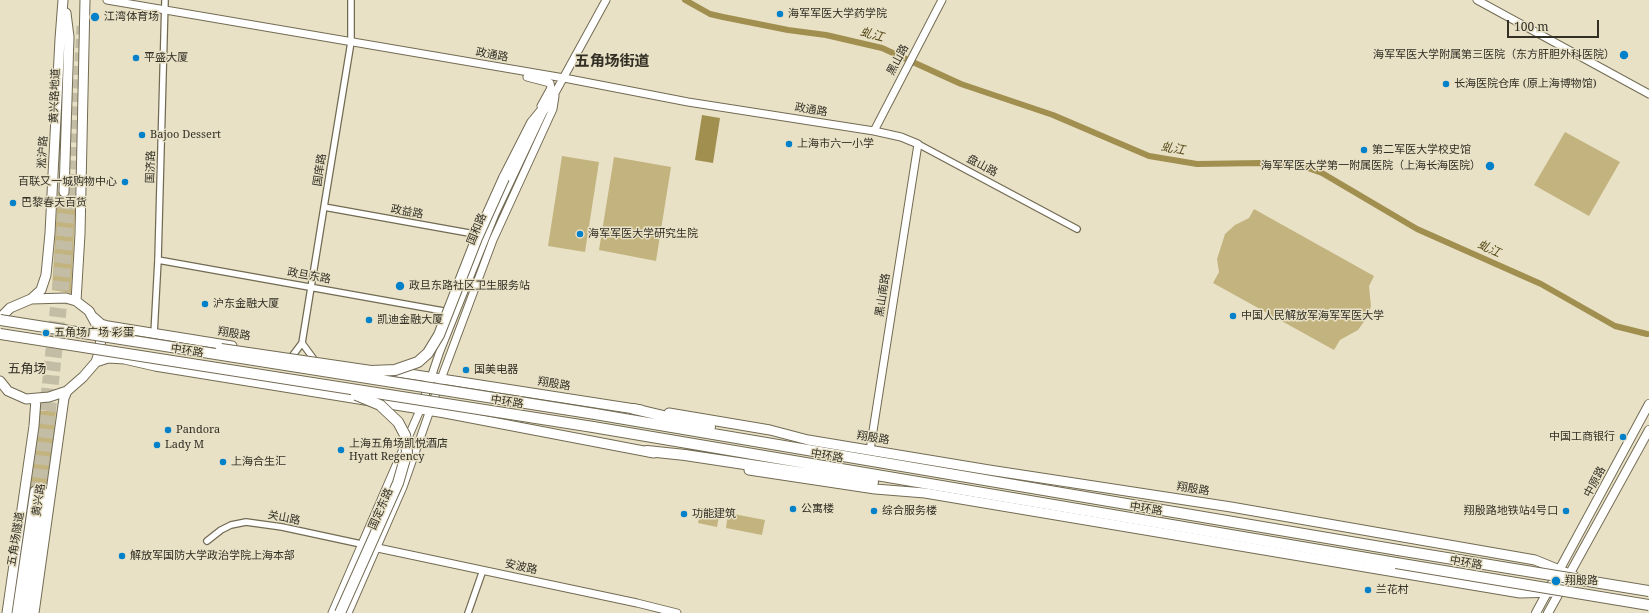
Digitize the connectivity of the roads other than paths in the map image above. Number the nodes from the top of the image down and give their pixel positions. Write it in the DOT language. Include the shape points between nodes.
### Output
graph roads {
  1 [pos="64,0"];
  2 [pos="85,0"];
  3 [pos="107,0"];
  4 [pos="165,0"];
  5 [pos="351,0"];
  6 [pos="606,0"];
  7 [pos="942,0"];
  8 [pos="1477,0"];
  9 [pos="165,10"];
  10 [pos="351,42"];
  11 [pos="489,66"];
  12 [pos="564,78"];
  13 [pos="555,94"];
  14 [pos="1649,94"];
  15 [pos="546,106"];
  16 [pos="532,123"];
  17 [pos="874,131"];
  18 [pos="918,144"];
  19 [pos="64,192"];
  20 [pos="324,207"];
  21 [pos="1077,229"];
  22 [pos="486,236"];
  23 [pos="158,260"];
  24 [pos="310,286"];
  25 [pos="31,299"];
  26 [pos="76,301"];
  27 [pos="0,307"];
  28 [pos="10,308"];
  29 [pos="456,314"];
  30 [pos="93,317"];
  31 [pos="0,319"];
  32 [pos="0,334"];
  33 [pos="154,339"];
  34 [pos="302,343"];
  35 [pos="293,355"];
  36 [pos="152,358"];
  37 [pos="313,358"];
  38 [pos="96,362"];
  39 [pos="430,377"];
  40 [pos="441,379"];
  41 [pos="0,381"];
  42 [pos="4,391"];
  43 [pos="67,391"];
  44 [pos="36,399"];
  45 [pos="1649,404"];
  46 [pos="420,407"];
  47 [pos="430,409"];
  48 [pos="634,409"];
  49 [pos="1649,430"];
  50 [pos="870,450"];
  51 [pos="647,451"];
  52 [pos="807,451"];
  53 [pos="933,486"];
  54 [pos="207,542"];
  55 [pos="361,544"];
  56 [pos="376,548"];
  57 [pos="483,570"];
  58 [pos="1564,572"];
  59 [pos="1649,590"];
  60 [pos="1559,592"];
  61 [pos="1547,593"];
  62 [pos="1649,606"];
  63 [pos="7,613"];
  64 [pos="16,613"];
  65 [pos="25,613"];
  66 [pos="34,613"];
  67 [pos="332,613"];
  68 [pos="340,613"];
  69 [pos="348,613"];
  70 [pos="468,613"];
  71 [pos="677,613"];
  72 [pos="1536,613"];
  73 [pos="1548,613"];
  1 -- 19 [label="main road, 黄兴路地道" via="68,37"];
  1 -- 25 [label="main road, 淞沪路" via="46,275 41,290"];
  2 -- 26 [label="main road"];
  3 -- 9 [label="street, 政通路"];
  4 -- 9 [label="street, 国济路"];
  5 -- 10 [label="street, 国庠路"];
  6 -- 12 [label="street, 国和路"];
  7 -- 17 [label="street, 黑山路"];
  8 -- 14 [label="street"];
  9 -- 10 [label="street, 政通路"];
  9 -- 23 [label="street, 国济路"];
  10 -- 11 [label="street, 政通路"];
  10 -- 20 [label="street, 国庠路"];
  11 -- 12 [label="street, 政通路"];
  11 -- 16 [label="street" via="496,71 550,83 551,88"];
  12 -- 13 [label="street, 国和路"];
  12 -- 17 [label="street, 政通路" via="688,102"];
  13 -- 15 [label="street, 国和路"];
  13 -- 40 [label="street, 国和路" via="553,109 493,240"];
  15 -- 16 [label="highway"];
  15 -- 22 [label="street, 国和路"];
  16 -- 33 [label="highway, bridge" via="477,238 439,335 428,353 411,366 396,370 371,371"];
  17 -- 18 [label="street, 盘山路"];
  18 -- 21 [label="street, 盘山路"];
  18 -- 50 [label="street, 黑山南路"];
  20 -- 22 [label="street, 政益路"];
  20 -- 24 [label="street, 国庠路"];
  22 -- 29 [label="street, 国和路"];
  23 -- 24 [label="street, 政旦东路"];
  23 -- 33 [label="street, 国济路"];
  24 -- 29 [label="street, 政旦东路"];
  24 -- 34 [label="street, 国庠路"];
  25 -- 26 [label="main road" via="56,297"];
  25 -- 28 [label="main road"];
  26 -- 30 [label="main road"];
  27 -- 28 [label="main road"];
  28 -- 31 [label="main road"];
  29 -- 39 [label="street, 国和路"];
  30 -- 33 [label="main road, 翔殷路" via="108,326"];
  30 -- 38 [label="main road" via="101,332"];
  31 -- 33 [label="highway, 中环路, bridge"];
  32 -- 36 [label="highway, 中环路, bridge"];
  33 -- 35 [label="main road, 翔殷路"];
  33 -- 52 [label="highway, 中环路, bridge"];
  34 -- 35 [label="street, 国庠路"];
  34 -- 37 [label="street"];
  35 -- 37 [label="main road, 翔殷路"];
  36 -- 53 [label="highway, 中环路, bridge" via="593,427"];
  36 -- 68 [label="highway, bridge" via="353,394 380,405 398,422 407,443 402,473"];
  37 -- 39 [label="main road, 翔殷路"];
  38 -- 43 [label="main road"];
  38 -- 46 [label="main road" via="120,358 214,369"];
  39 -- 40 [label="main road, 翔殷路"];
  39 -- 46 [label="street, 国和路"];
  40 -- 47 [label="street, 国和路"];
  40 -- 48 [label="main road, 翔殷路"];
  41 -- 42 [label="main road"];
  42 -- 44 [label="main road" via="26,399"];
  43 -- 44 [label="main road" via="48,398"];
  43 -- 66 [label="main road, 黄兴路"];
  44 -- 63 [label="main road, 黄兴路"];
  45 -- 58 [label="main road, 中原路"];
  46 -- 47 [label="main road"];
  46 -- 55 [label="street, 国和路"];
  47 -- 51 [label="main road"];
  47 -- 56 [label="street, 国定东路" via="403,488"];
  48 -- 50 [label="main road, 翔殷路" via="655,410"];
  48 -- 52 [label="highway"];
  49 -- 58 [label="main road, 中原路"];
  50 -- 58 [label="main road, 翔殷路" via="1231,507 1535,560"];
  51 -- 53 [label="highway" via="850,480"];
  51 -- 61 [label="main road" via="814,480 925,493 1520,593"];
  52 -- 59 [label="highway, 中环路, bridge"];
  53 -- 62 [label="highway, 中环路, bridge"];
  54 -- 55 [label="street, 关山路" via="230,525 246,522"];
  55 -- 56 [label="street, 安波路"];
  55 -- 67 [label="street"];
  56 -- 57 [label="street, 安波路"];
  56 -- 69 [label="street, 国定东路"];
  57 -- 70 [label="street"];
  57 -- 71 [label="street, 安波路"];
  58 -- 59 [label="main road, 翔殷路"];
  58 -- 60 [label="main road"];
  58 -- 61 [label="main road"];
  60 -- 61 [label="main road"];
  60 -- 62 [label="main road"];
  60 -- 73 [label="main road"];
  61 -- 72 [label="main road"];
  64 -- 65 [label="main road, 五角场隧道" via="39,492"];
}
